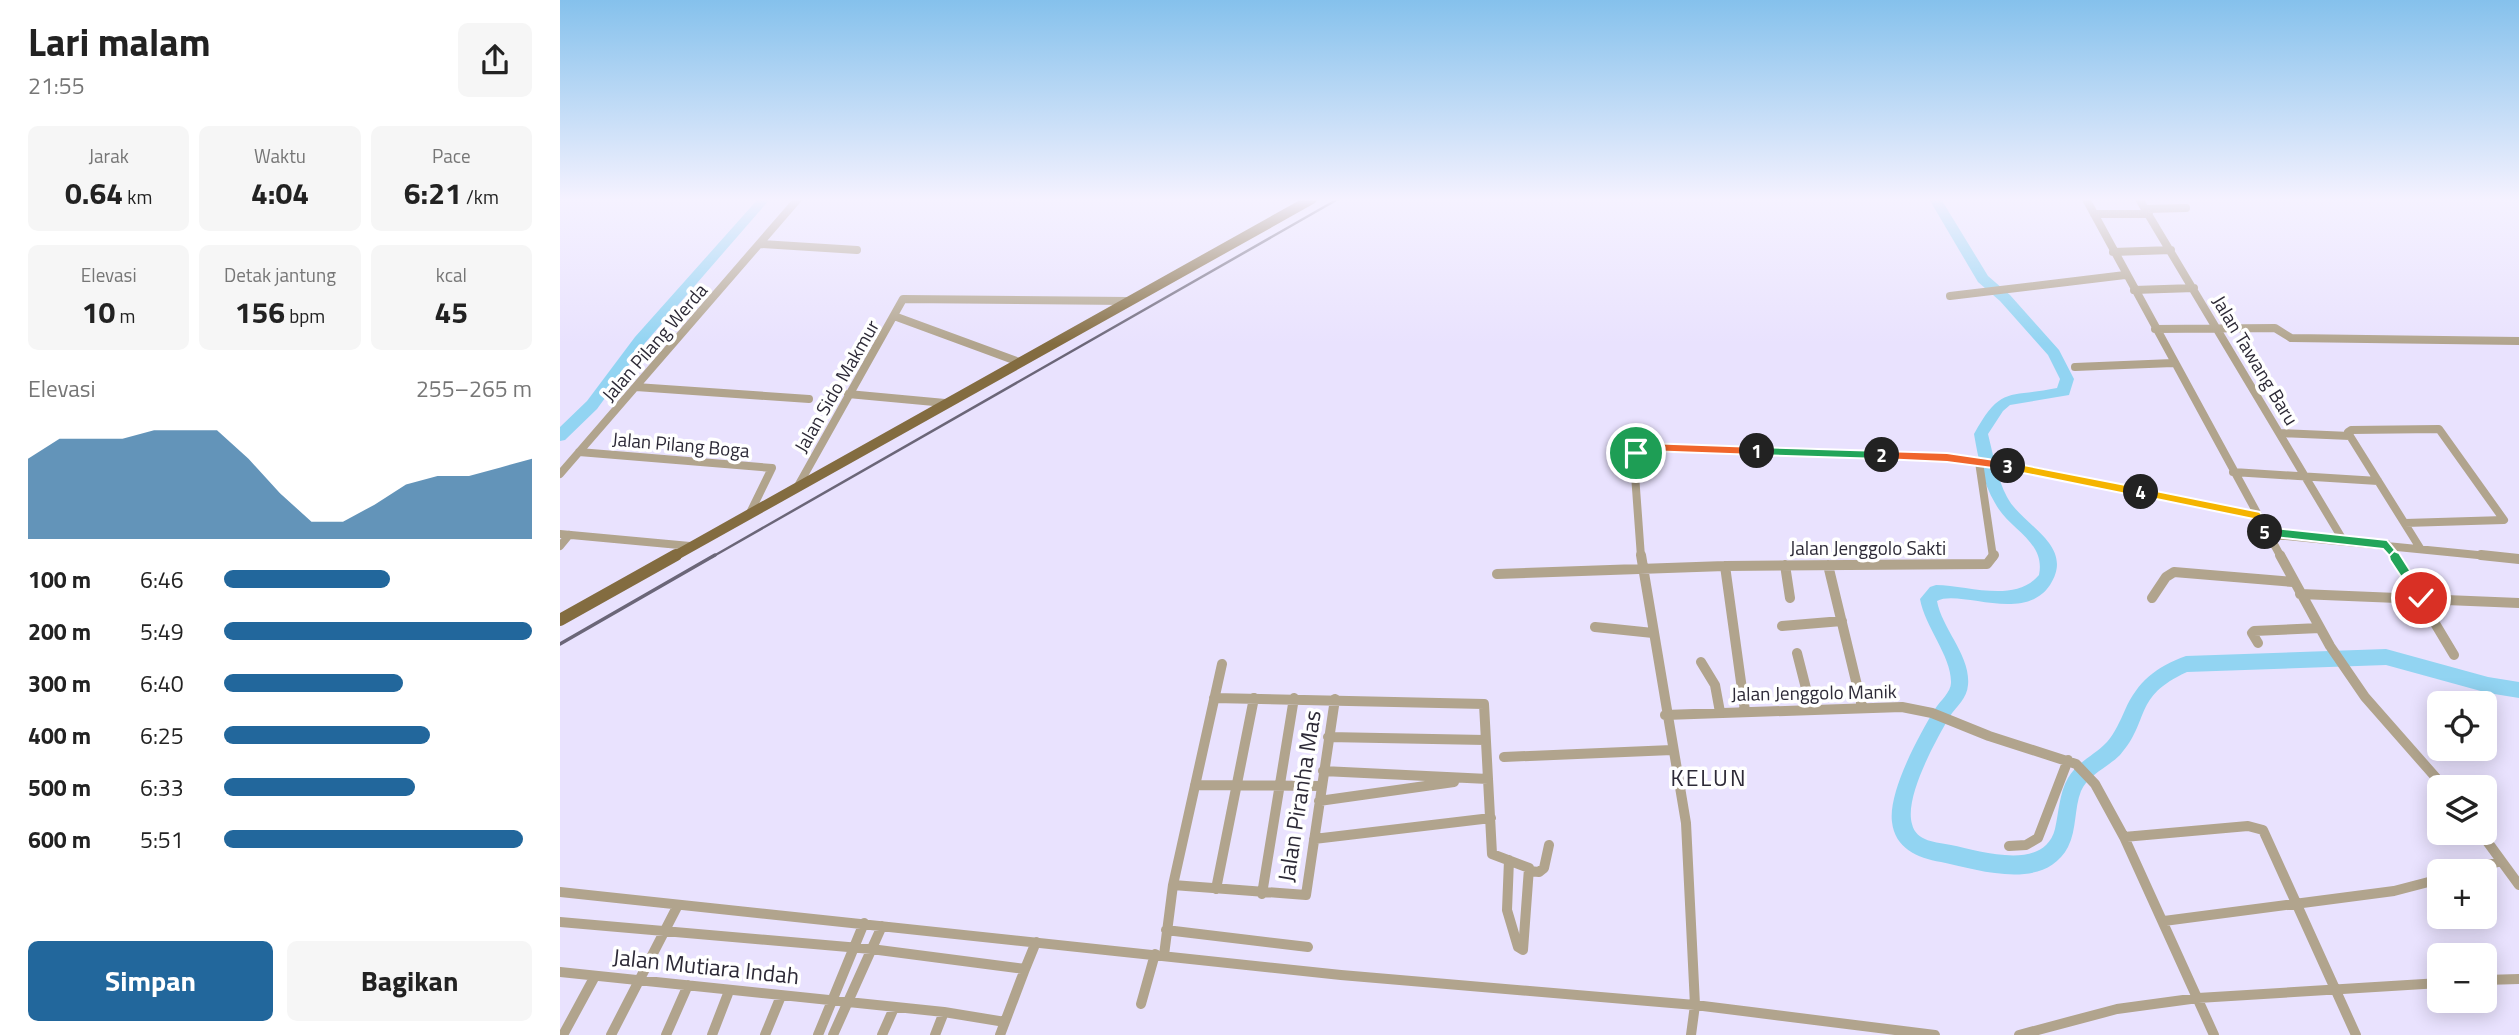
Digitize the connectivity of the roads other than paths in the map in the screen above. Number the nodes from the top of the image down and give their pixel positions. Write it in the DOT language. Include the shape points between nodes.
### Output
graph roads {
  1 [pos="758,247"];
  2 [pos="814,247"];
  3 [pos="1225,247"];
  4 [pos="2111,247"];
  5 [pos="2169,247"];
  6 [pos="857,250"];
  7 [pos="2171,250"];
  8 [pos="2113,252"];
  9 [pos="2125,275"];
  10 [pos="2194,288"];
  11 [pos="2134,290"];
  12 [pos="1950,296"];
  13 [pos="1129,301"];
  14 [pos="894,316"];
  15 [pos="2219,328"];
  16 [pos="2155,329"];
  17 [pos="2519,341"];
  18 [pos="1019,362"];
  19 [pos="2173,363"];
  20 [pos="2075,367"];
  21 [pos="636,387"];
  22 [pos="848,394"];
  23 [pos="809,400"];
  24 [pos="945,403"];
  25 [pos="2281,433"];
  26 [pos="2350,436"];
  27 [pos="579,452"];
  28 [pos="1981,462"];
  29 [pos="2233,472"];
  30 [pos="560,474"];
  31 [pos="2307,478"];
  32 [pos="2378,481"];
  33 [pos="798,486"];
  34 [pos="750,513"];
  35 [pos="2256,515"];
  36 [pos="2405,523"];
  37 [pos="565,534"];
  38 [pos="2266,534"];
  39 [pos="2343,540"];
  40 [pos="2387,544"];
  41 [pos="560,546"];
  42 [pos="690,546"];
  43 [pos="2420,548"];
  44 [pos="2519,559"];
  45 [pos="1785,565"];
  46 [pos="1828,565"];
  47 [pos="1725,566"];
  48 [pos="1642,569"];
  49 [pos="1497,574"];
  50 [pos="2293,582"];
  51 [pos="2300,594"];
  52 [pos="1790,598"];
  53 [pos="2151,598"];
  54 [pos="2421,598"];
  55 [pos="2519,603"];
  56 [pos="560,620"];
  57 [pos="1842,621"];
  58 [pos="1782,626"];
  59 [pos="1595,627"];
  60 [pos="2320,628"];
  61 [pos="1653,633"];
  62 [pos="2258,643"];
  63 [pos="1797,653"];
  64 [pos="2454,655"];
  65 [pos="1701,662"];
  66 [pos="1222,664"];
  67 [pos="1214,698"];
  68 [pos="1254,698"];
  69 [pos="1294,698"];
  70 [pos="1335,699"];
  71 [pos="1862,706"];
  72 [pos="1811,708"];
  73 [pos="1745,711"];
  74 [pos="1720,712"];
  75 [pos="1665,715"];
  76 [pos="1328,737"];
  77 [pos="1485,740"];
  78 [pos="1672,750"];
  79 [pos="1504,757"];
  80 [pos="2072,762"];
  81 [pos="1324,771"];
  82 [pos="2434,775"];
  83 [pos="1473,779"];
  84 [pos="1488,779"];
  85 [pos="1195,785"];
  86 [pos="1236,786"];
  87 [pos="1278,786"];
  88 [pos="1321,786"];
  89 [pos="1319,801"];
  90 [pos="1491,818"];
  91 [pos="2124,837"];
  92 [pos="1314,839"];
  93 [pos="1549,845"];
  94 [pos="2490,845"];
  95 [pos="2010,846"];
  96 [pos="1509,860"];
  97 [pos="2501,861"];
  98 [pos="2497,862"];
  99 [pos="1529,871"];
  100 [pos="2427,882"];
  101 [pos="1173,885"];
  102 [pos="2519,885"];
  103 [pos="1216,889"];
  104 [pos="560,892"];
  105 [pos="1262,894"];
  106 [pos="678,905"];
  107 [pos="2299,905"];
  108 [pos="560,922"];
  109 [pos="2164,922"];
  110 [pos="864,923"];
  111 [pos="882,926"];
  112 [pos="1166,930"];
  113 [pos="664,931"];
  114 [pos="1036,942"];
  115 [pos="1308,947"];
  116 [pos="853,948"];
  117 [pos="871,949"];
  118 [pos="1160,955"];
  119 [pos="560,972"];
  120 [pos="1025,974"];
  121 [pos="594,976"];
  122 [pos="2519,979"];
  123 [pos="637,980"];
  124 [pos="2497,980"];
  125 [pos="2427,984"];
  126 [pos="688,985"];
  127 [pos="2337,988"];
  128 [pos="729,991"];
  129 [pos="781,996"];
  130 [pos="2198,998"];
  131 [pos="832,1000"];
  132 [pos="847,1002"];
  133 [pos="1141,1004"];
  134 [pos="1695,1005"];
  135 [pos="894,1008"];
  136 [pos="944,1012"];
  137 [pos="1005,1022"];
  138 [pos="2048,1032"];
  139 [pos="564,1035"];
  140 [pos="611,1035"];
  141 [pos="666,1035"];
  142 [pos="712,1035"];
  143 [pos="765,1035"];
  144 [pos="818,1035"];
  145 [pos="833,1035"];
  146 [pos="882,1035"];
  147 [pos="935,1035"];
  148 [pos="1000,1035"];
  149 [pos="1690,1035"];
  150 [pos="1935,1035"];
  151 [pos="2019,1035"];
  152 [pos="2214,1035"];
  153 [pos="2356,1035"];
  1 -- 21 [label="street, Jalan Pilang Werda"];
  2 -- 6 [label="street"];
  3 -- 13 [label="main road"];
  4 -- 8 [label="street"];
  5 -- 7 [label="street, Jalan Tawang Baru"];
  7 -- 8 [label="street"];
  7 -- 10 [label="street, Jalan Tawang Baru"];
  8 -- 9 [label="street"];
  9 -- 11 [label="street"];
  9 -- 12 [label="street"];
  10 -- 11 [label="street"];
  10 -- 15 [label="street, Jalan Tawang Baru"];
  11 -- 16 [label="street"];
  13 -- 14 [label="street, Jalan Sido Makmur" via="928,297 900,301"];
  13 -- 18 [label="main road"];
  14 -- 18 [label="street"];
  14 -- 22 [label="street, Jalan Sido Makmur"];
  15 -- 16 [label="street"];
  15 -- 17 [label="street" via="2274,328 2291,338"];
  15 -- 25 [label="street, Jalan Tawang Baru"];
  16 -- 19 [label="street"];
  18 -- 24 [label="main road"];
  19 -- 20 [label="street"];
  19 -- 29 [label="street"];
  21 -- 23 [label="street"];
  21 -- 27 [label="street, Jalan Pilang Werda"];
  22 -- 24 [label="street"];
  22 -- 33 [label="street, Jalan Sido Makmur"];
  24 -- 33 [label="main road"];
  25 -- 26 [label="street"];
  25 -- 31 [label="street, Jalan Tawang Baru"];
  26 -- 32 [label="street"];
  26 -- 36 [label="street" via="2351,430 2439,429 2504,520"];
  27 -- 30 [label="street, Jalan Pilang Werda"];
  27 -- 34 [label="street, Jalan Pilang Boga" via="772,468"];
  28 -- 35 [label="street"];
  28 -- 46 [label="street, Jalan Jenggolo Sakti" via="1994,556 1991,562"];
  28 -- 48 [label="street" via="1947,457 1640,449 1634,461"];
  29 -- 31 [label="street"];
  29 -- 35 [label="street"];
  31 -- 32 [label="street"];
  31 -- 39 [label="street, Jalan Tawang Baru"];
  32 -- 36 [label="street"];
  33 -- 34 [label="main road"];
  34 -- 42 [label="main road"];
  35 -- 38 [label="street"];
  36 -- 43 [label="street"];
  37 -- 41 [label="street"];
  37 -- 42 [label="street"];
  38 -- 39 [label="street"];
  38 -- 50 [label="street"];
  39 -- 40 [label="street"];
  40 -- 43 [label="street"];
  40 -- 54 [label="street"];
  42 -- 56 [label="main road"];
  43 -- 44 [label="street"];
  45 -- 46 [label="street, Jalan Jenggolo Sakti"];
  45 -- 47 [label="street, Jalan Jenggolo Sakti"];
  45 -- 52 [label="street"];
  46 -- 57 [label="street"];
  47 -- 48 [label="street, Jalan Jenggolo Sakti"];
  47 -- 73 [label="street"];
  48 -- 49 [label="street, Jalan Jenggolo Sakti"];
  48 -- 61 [label="street"];
  50 -- 51 [label="street"];
  50 -- 53 [label="street" via="2174,572"];
  51 -- 54 [label="street"];
  51 -- 60 [label="street"];
  54 -- 55 [label="street"];
  54 -- 64 [label="street"];
  57 -- 58 [label="street"];
  57 -- 71 [label="street"];
  59 -- 61 [label="street"];
  60 -- 62 [label="street" via="2254,631"];
  60 -- 82 [label="street" via="2352,680"];
  61 -- 75 [label="street"];
  63 -- 72 [label="street"];
  65 -- 74 [label="street" via="1715,685"];
  66 -- 67 [label="street"];
  67 -- 68 [label="street"];
  67 -- 85 [label="street"];
  68 -- 69 [label="street"];
  68 -- 86 [label="street"];
  69 -- 70 [label="street"];
  69 -- 87 [label="street"];
  70 -- 76 [label="street, Jalan Piranha Mas"];
  70 -- 77 [label="street" via="1482,704"];
  71 -- 72 [label="street, Jalan Jenggolo Manik"];
  71 -- 80 [label="street, Jalan Jenggolo Manik" via="1932,713"];
  72 -- 73 [label="street, Jalan Jenggolo Manik"];
  73 -- 74 [label="street, Jalan Jenggolo Manik"];
  74 -- 75 [label="street, Jalan Jenggolo Manik"];
  75 -- 78 [label="street"];
  76 -- 77 [label="street"];
  76 -- 81 [label="street, Jalan Piranha Mas"];
  77 -- 84 [label="street"];
  78 -- 79 [label="street"];
  78 -- 134 [label="street" via="1688,847"];
  80 -- 91 [label="street, Jalan Jenggolo Manik" via="2095,783"];
  80 -- 95 [label="street" via="2038,838"];
  81 -- 83 [label="street"];
  81 -- 88 [label="street, Jalan Piranha Mas"];
  83 -- 84 [label="street"];
  83 -- 89 [label="street"];
  84 -- 90 [label="street"];
  85 -- 86 [label="street"];
  85 -- 101 [label="street"];
  86 -- 87 [label="street"];
  86 -- 103 [label="street"];
  87 -- 88 [label="street"];
  87 -- 105 [label="street"];
  88 -- 89 [label="street, Jalan Piranha Mas"];
  89 -- 92 [label="street, Jalan Piranha Mas"];
  90 -- 92 [label="street"];
  90 -- 96 [label="street" via="1492,855"];
  91 -- 107 [label="street" via="2256,826 2267,837"];
  91 -- 109 [label="street, Jalan Jenggolo Manik"];
  92 -- 105 [label="street, Jalan Piranha Mas" via="1310,886 1303,897"];
  93 -- 99 [label="street" via="1544,868"];
  94 -- 97 [label="street"];
  96 -- 99 [label="street" via="1528,865"];
  96 -- 99 [label="street" via="1507,910 1521,950"];
  97 -- 98 [label="street"];
  97 -- 102 [label="street"];
  100 -- 107 [label="street"];
  101 -- 103 [label="street"];
  101 -- 112 [label="street"];
  103 -- 105 [label="street"];
  104 -- 106 [label="street"];
  106 -- 110 [label="street"];
  106 -- 113 [label="street"];
  107 -- 109 [label="street"];
  107 -- 127 [label="street"];
  108 -- 113 [label="street"];
  109 -- 130 [label="street, Jalan Jenggolo Manik"];
  110 -- 111 [label="street"];
  110 -- 116 [label="street"];
  111 -- 114 [label="street"];
  111 -- 117 [label="street"];
  112 -- 115 [label="street"];
  112 -- 118 [label="street"];
  113 -- 116 [label="street"];
  113 -- 123 [label="street"];
  114 -- 118 [label="street"];
  114 -- 120 [label="street"];
  116 -- 117 [label="street"];
  116 -- 131 [label="street"];
  117 -- 120 [label="street"];
  117 -- 132 [label="street"];
  118 -- 133 [label="street"];
  118 -- 134 [label="street"];
  119 -- 121 [label="street, Jalan Mutiara Indah"];
  120 -- 137 [label="street"];
  121 -- 123 [label="street, Jalan Mutiara Indah"];
  121 -- 139 [label="street"];
  122 -- 124 [label="street"];
  123 -- 126 [label="street, Jalan Mutiara Indah"];
  123 -- 140 [label="street"];
  125 -- 127 [label="street"];
  126 -- 128 [label="street, Jalan Mutiara Indah"];
  126 -- 141 [label="street"];
  127 -- 130 [label="street"];
  127 -- 153 [label="street"];
  128 -- 129 [label="street, Jalan Mutiara Indah"];
  128 -- 142 [label="street"];
  129 -- 131 [label="street, Jalan Mutiara Indah"];
  129 -- 143 [label="street"];
  130 -- 138 [label="street" via="2117,1009"];
  130 -- 152 [label="street, Jalan Jenggolo Manik"];
  131 -- 132 [label="street, Jalan Mutiara Indah"];
  131 -- 144 [label="street"];
  132 -- 135 [label="street, Jalan Mutiara Indah"];
  132 -- 145 [label="street"];
  134 -- 149 [label="street"];
  134 -- 150 [label="street"];
  135 -- 136 [label="street, Jalan Mutiara Indah"];
  135 -- 146 [label="street"];
  136 -- 137 [label="street, Jalan Mutiara Indah"];
  136 -- 147 [label="street"];
  137 -- 148 [label="street"];
  138 -- 151 [label="street"];
}
